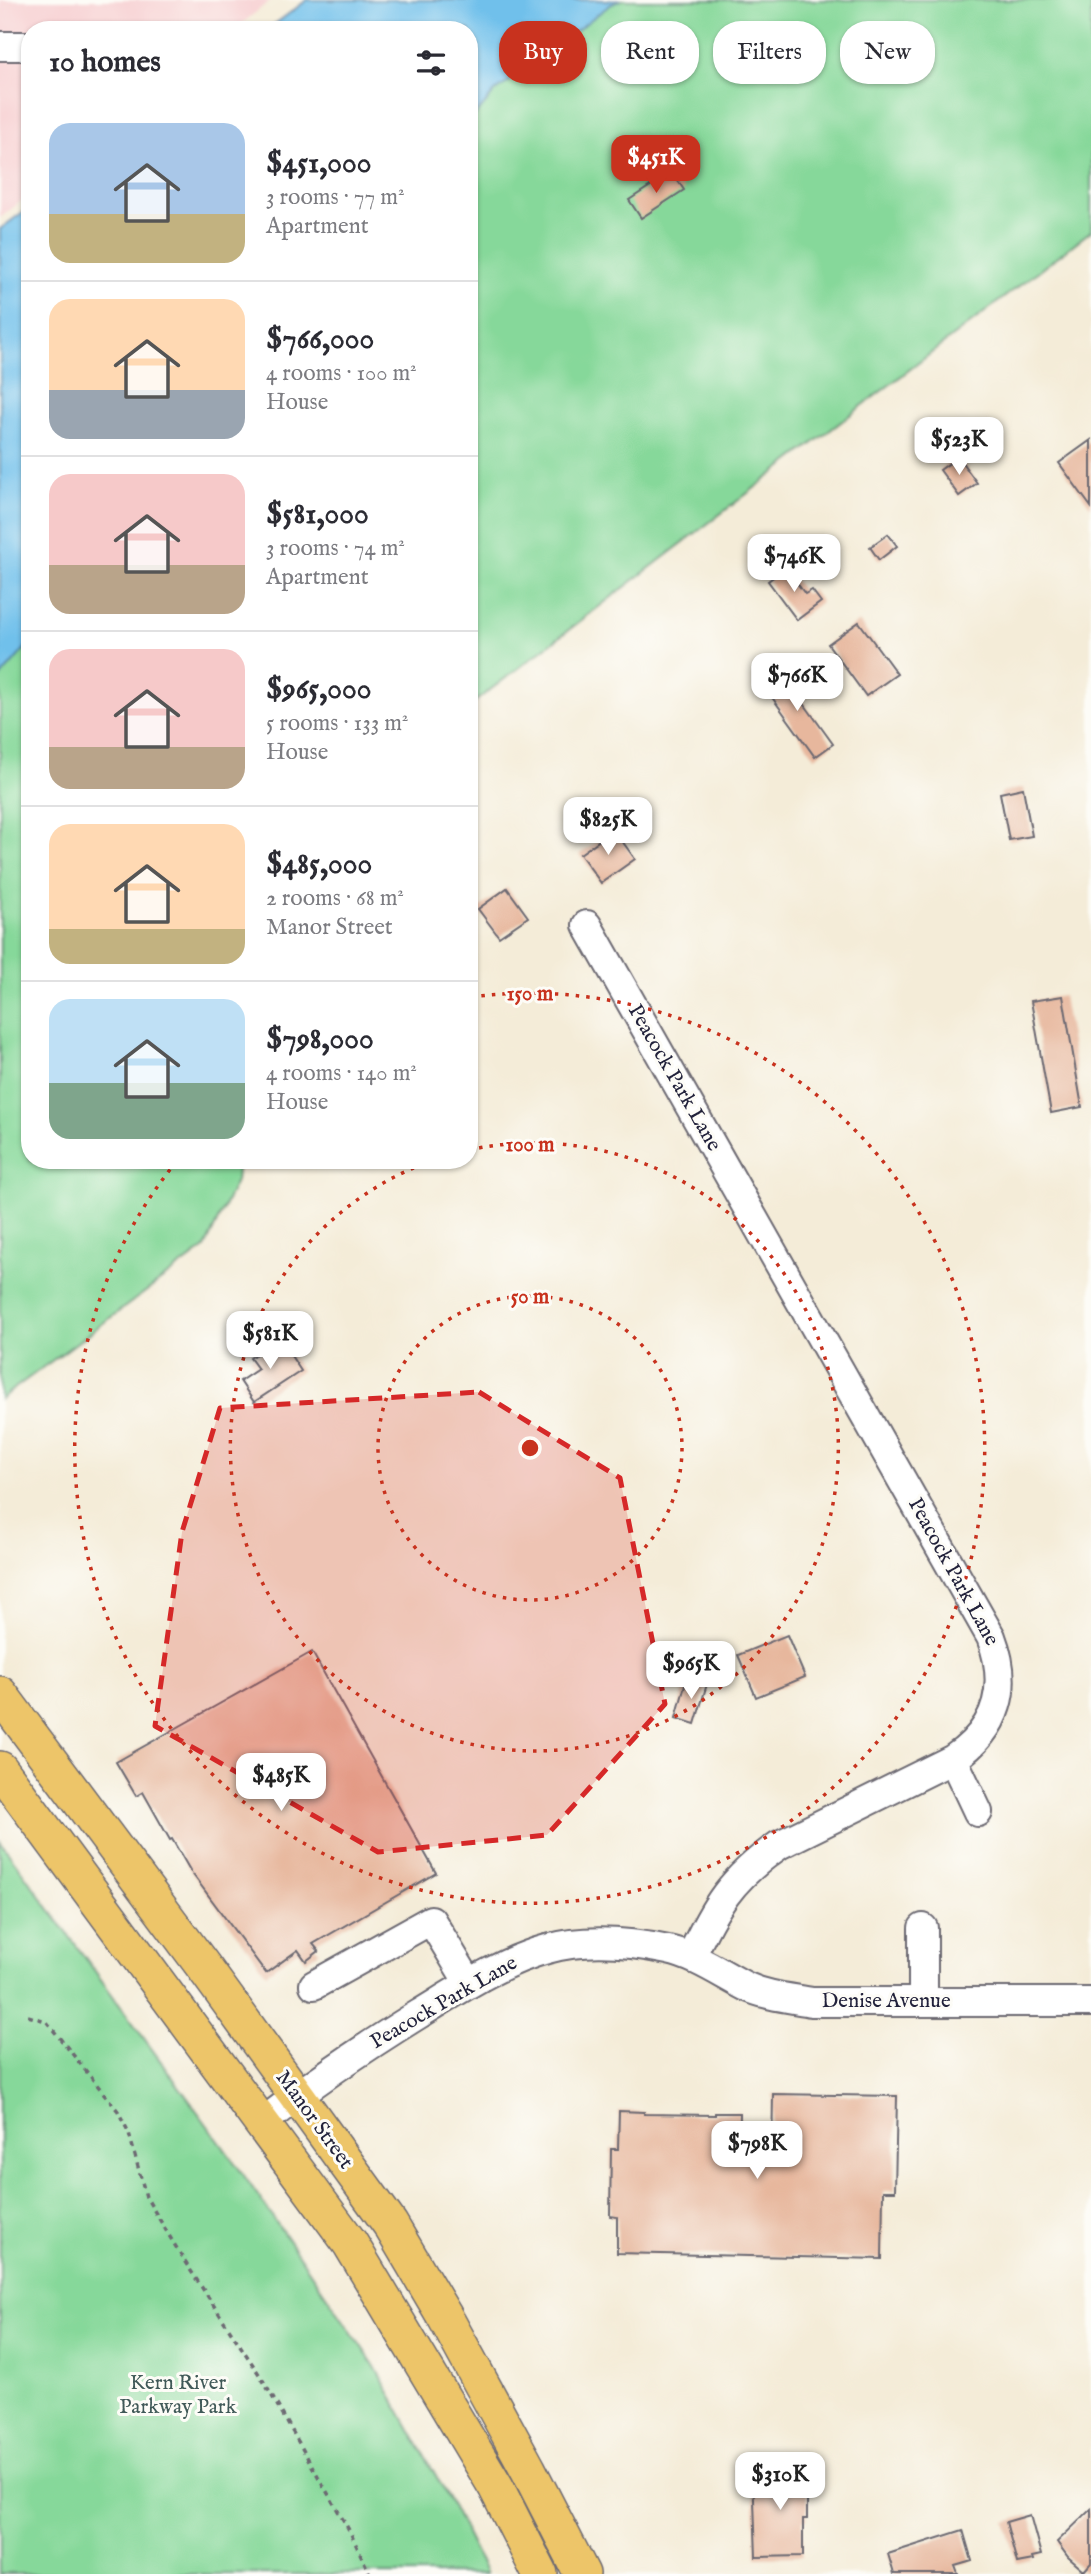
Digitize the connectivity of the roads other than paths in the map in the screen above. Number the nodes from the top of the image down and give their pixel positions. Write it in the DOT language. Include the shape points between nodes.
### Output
graph roads {
  1 [pos="0,46"];
  2 [pos="21,46"];
  3 [pos="587,925"];
  4 [pos="0,1694"];
  5 [pos="953,1759"];
  6 [pos="0,1769"];
  7 [pos="978,1812"];
  8 [pos="923,1928"];
  9 [pos="691,1957"];
  10 [pos="469,1983"];
  11 [pos="314,1985"];
  12 [pos="923,2002"];
  13 [pos="1091,2002"];
  14 [pos="296,2096"];
  15 [pos="262,2123"];
  16 [pos="540,2574"];
  17 [pos="582,2574"];
  1 -- 2 [label="street"];
  3 -- 5 [label="street, Peacock Park Lane" via="991,1637 999,1657 999,1697 980,1736"];
  4 -- 14 [label="main road, Manor Street"];
  5 -- 7 [label="street"];
  5 -- 9 [label="street, Peacock Park Lane" via="779,1845 754,1863 713,1910"];
  6 -- 15 [label="main road, Manor Street"];
  8 -- 12 [label="street"];
  9 -- 10 [label="street, Peacock Park Lane" via="609,1942 578,1943 514,1959"];
  9 -- 12 [label="street, Denise Avenue" via="778,1997 812,2002"];
  10 -- 11 [label="street" via="431,1920"];
  10 -- 14 [label="street, Peacock Park Lane"];
  12 -- 13 [label="street, Denise Avenue"];
  14 -- 15 [label="street, Peacock Park Lane"];
  14 -- 17 [label="main road, Manor Street" via="411,2259"];
  15 -- 16 [label="main road, Manor Street" via="350,2243 496,2487"];
}
